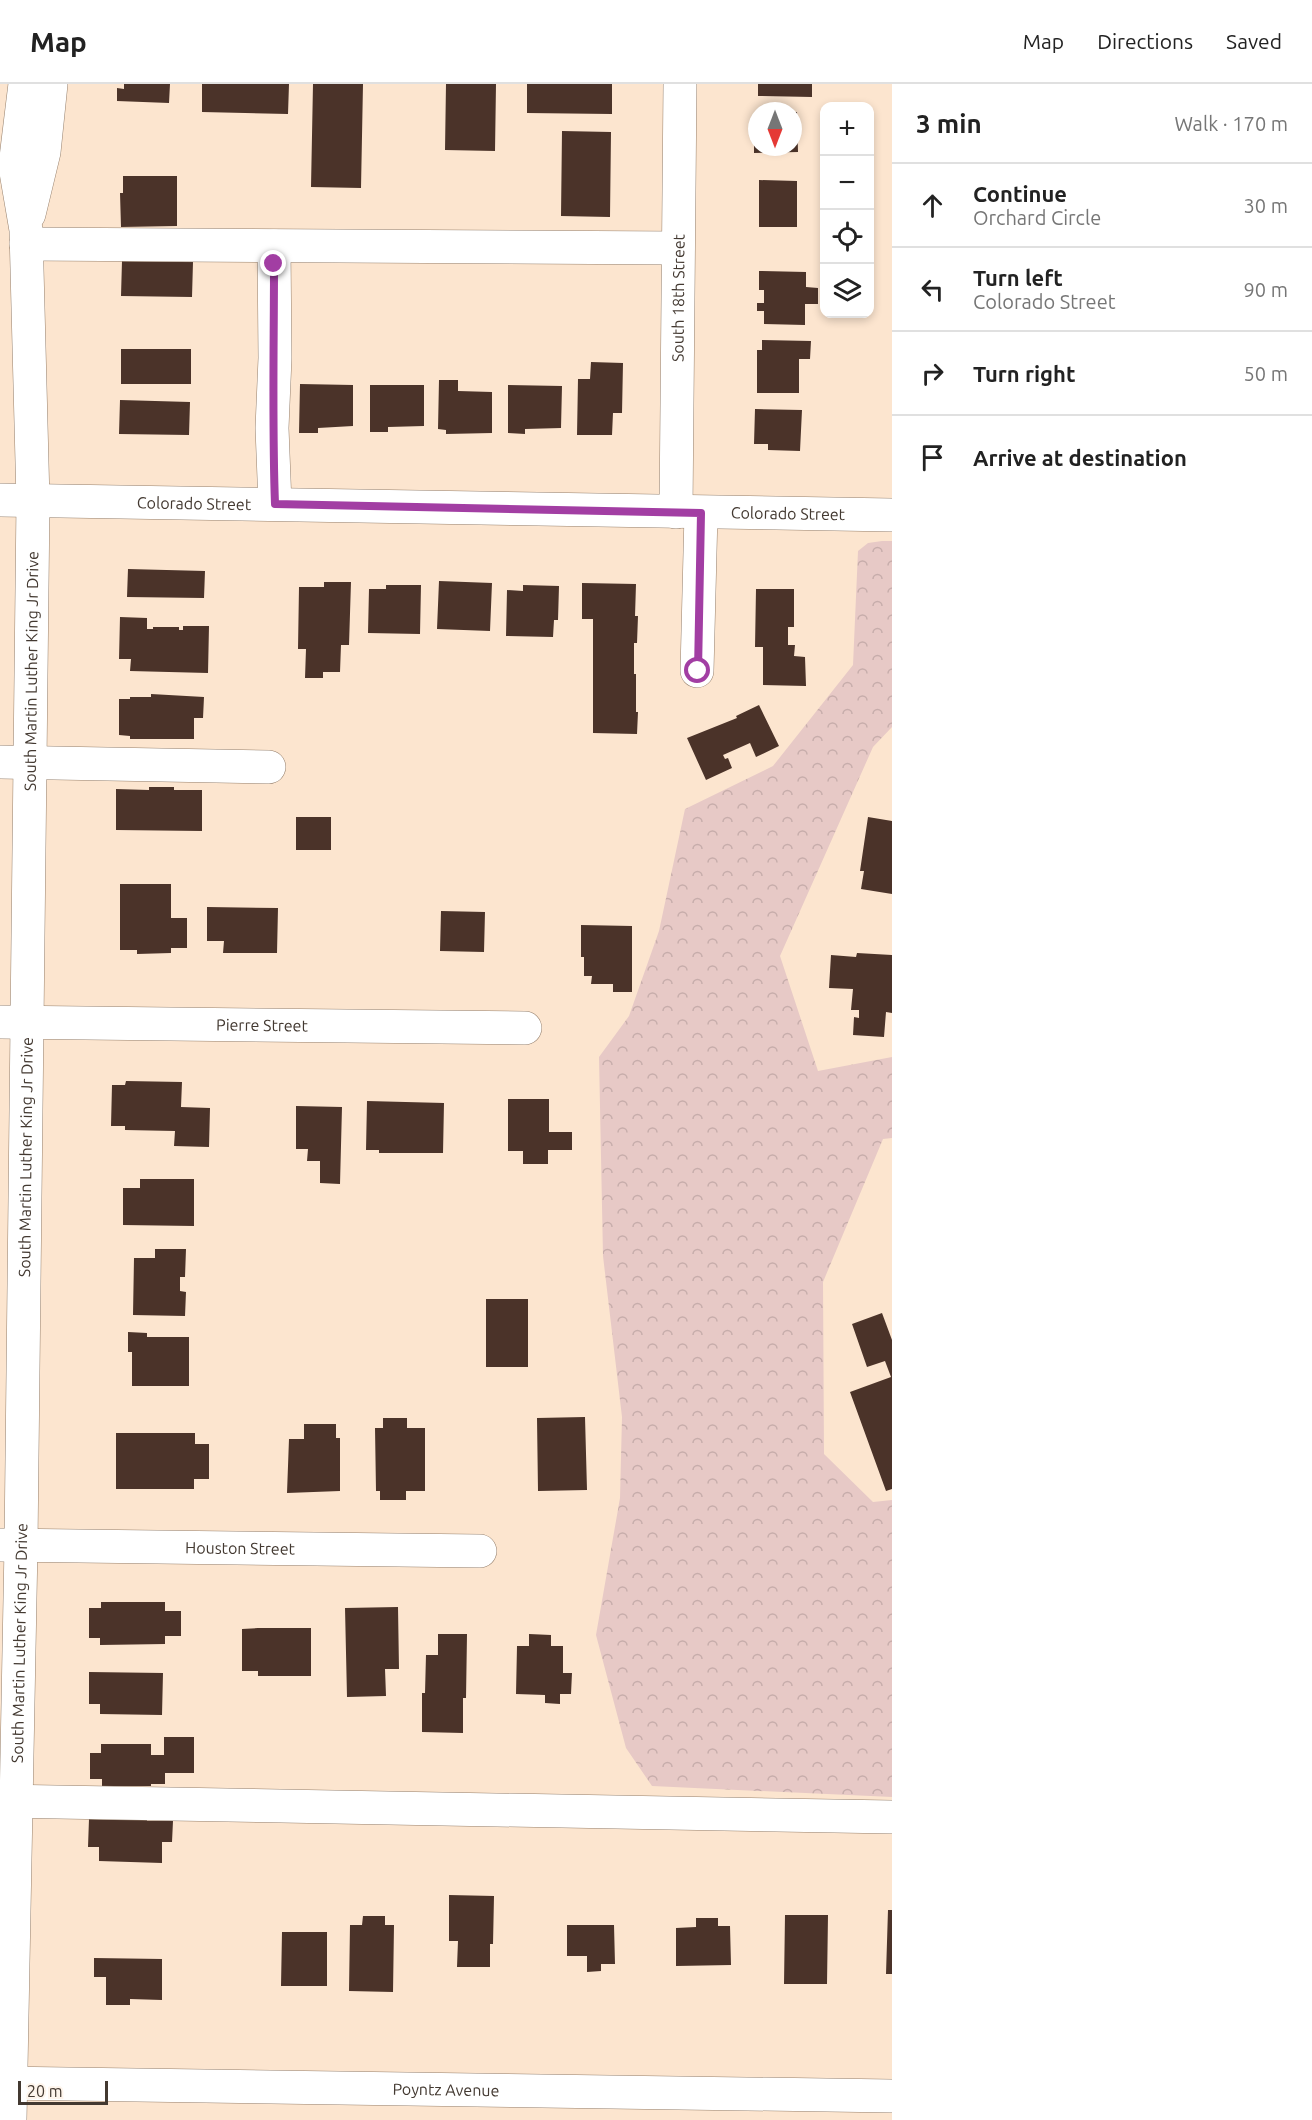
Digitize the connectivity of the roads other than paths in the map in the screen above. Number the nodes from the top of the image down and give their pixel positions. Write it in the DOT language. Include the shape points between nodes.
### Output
graph roads {
  1 [pos="25,84"];
  2 [pos="51,84"];
  3 [pos="680,84"];
  4 [pos="26,237"];
  5 [pos="274,246"];
  6 [pos="678,248"];
  7 [pos="0,500"];
  8 [pos="33,501"];
  9 [pos="275,504"];
  10 [pos="689,512"];
  11 [pos="892,515"];
  12 [pos="698,671"];
  13 [pos="15,762"];
  14 [pos="269,766"];
  15 [pos="13,1023"];
  16 [pos="525,1028"];
  17 [pos="11,1282"];
  18 [pos="10,1545"];
  19 [pos="480,1551"];
  20 [pos="8,1801"];
  21 [pos="892,1817"];
  22 [pos="5,2083"];
  23 [pos="892,2096"];
  24 [pos="648,2107"];
  25 [pos="10,2120"];
  1 -- 4 [label="street, South Martin Luther King Jr Drive" via="15,166"];
  2 -- 4 [label="street, South Martin Luther King Jr Drive" via="44,152"];
  3 -- 6 [label="street, South 18th Street"];
  4 -- 5 [label="street"];
  4 -- 8 [label="street, South Martin Luther King Jr Drive"];
  5 -- 6 [label="street"];
  5 -- 9 [label="street"];
  6 -- 10 [label="street, South 18th Street"];
  7 -- 8 [label="street, Colorado Street"];
  8 -- 9 [label="street, Colorado Street"];
  8 -- 13 [label="street, South Martin Luther King Jr Drive"];
  9 -- 10 [label="street, Colorado Street"];
  10 -- 11 [label="street, Colorado Street"];
  10 -- 12 [label="street, South 18th Street"];
  13 -- 14 [label="street"];
  13 -- 15 [label="street, South Martin Luther King Jr Drive"];
  15 -- 16 [label="street, Pierre Street"];
  15 -- 17 [label="street, South Martin Luther King Jr Drive"];
  17 -- 18 [label="street, South Martin Luther King Jr Drive"];
  18 -- 19 [label="street, Houston Street"];
  18 -- 20 [label="street, South Martin Luther King Jr Drive"];
  20 -- 21 [label="street"];
  20 -- 22 [label="street, South Martin Luther King Jr Drive"];
  22 -- 24 [label="street, Poyntz Avenue"];
  22 -- 25 [label="street, South Martin Luther King Jr Drive"];
  23 -- 24 [label="street, Poyntz Avenue"];
}
